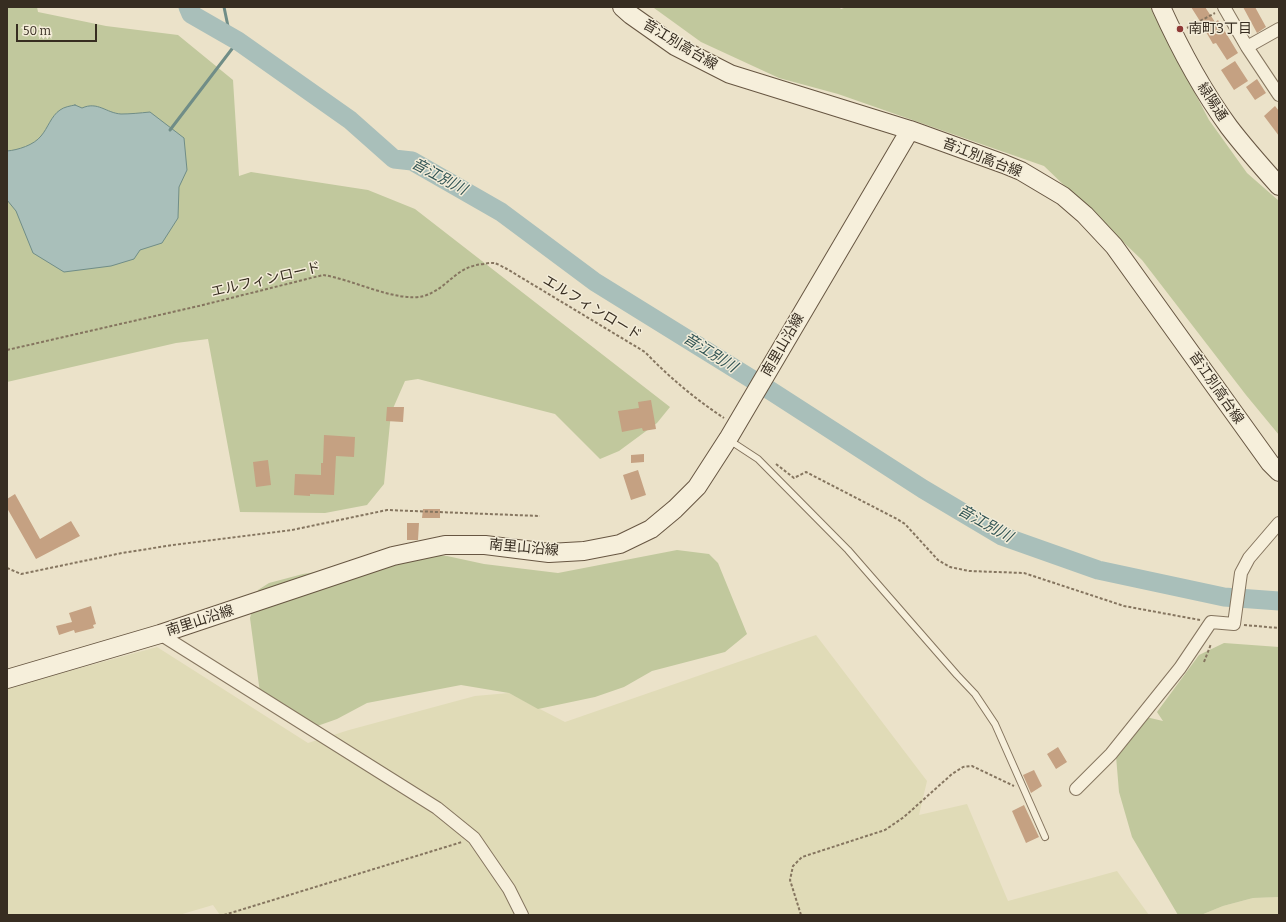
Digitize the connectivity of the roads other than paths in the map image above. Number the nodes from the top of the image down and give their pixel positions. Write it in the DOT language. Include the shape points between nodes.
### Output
graph roads {
  1 [pos="622,7"];
  2 [pos="1161,7"];
  3 [pos="1224,8"];
  4 [pos="1279,29"];
  5 [pos="1247,47"];
  6 [pos="1279,94"];
  7 [pos="910,130"];
  8 [pos="1279,186"];
  9 [pos="732,432"];
  10 [pos="1279,472"];
  11 [pos="1279,523"];
  12 [pos="160,634"];
  13 [pos="7,679"];
  14 [pos="1076,790"];
  15 [pos="1045,837"];
  16 [pos="522,915"];
  1 -- 7 [label="street, 音江別高台線" via="675,46 730,74"];
  2 -- 8 [label="street, 緑陽通" via="1184,55 1210,99 1229,127"];
  3 -- 5 [label="street"];
  4 -- 5 [label="street"];
  5 -- 6 [label="street"];
  7 -- 9 [label="street, 南里山沿線"];
  7 -- 10 [label="street, 音江別高台線" via="1021,171 1063,196 1085,215 1114,246"];
  9 -- 12 [label="street, 南里山沿線" via="697,487 651,529 620,544 584,551 549,553 485,545 445,545 393,556"];
  9 -- 15 [label="lane" via="848,550 976,694 995,724"];
  11 -- 14 [label="street" via="1249,558 1241,573 1234,624 1210,622 1180,668 1111,754"];
  12 -- 13 [label="street, 南里山沿線"];
  12 -- 16 [label="street" via="437,808 474,838 509,889"];
}
